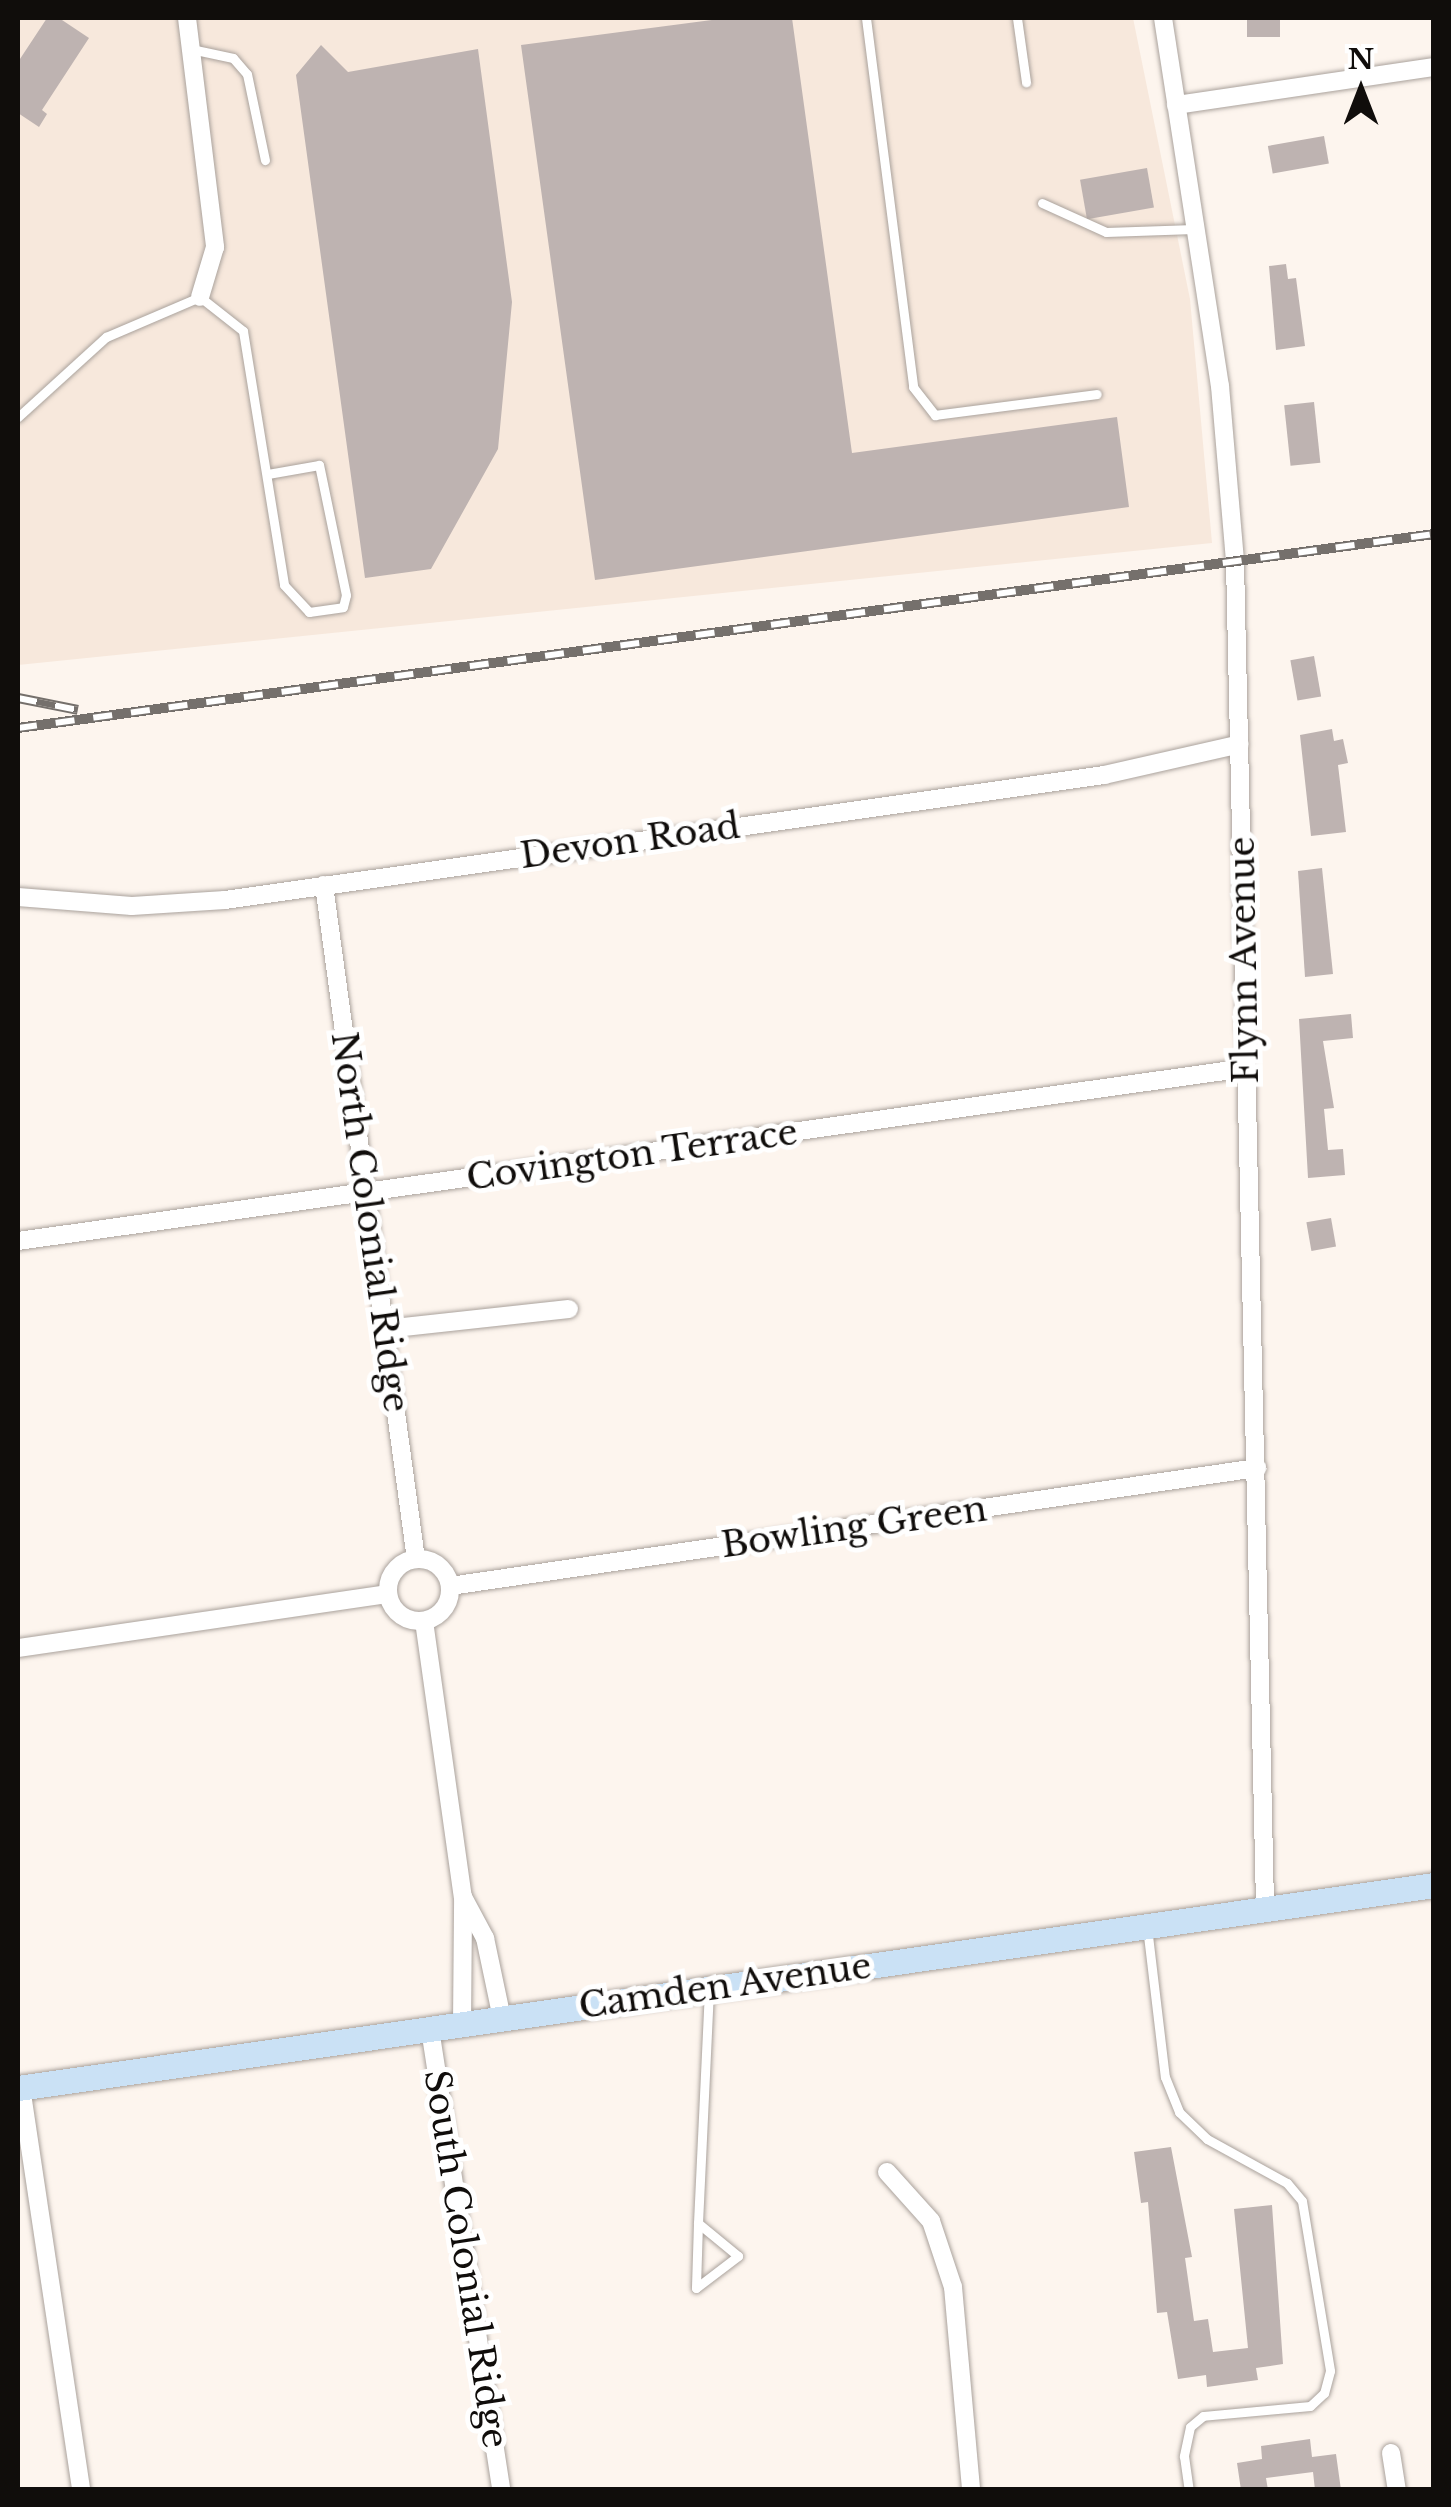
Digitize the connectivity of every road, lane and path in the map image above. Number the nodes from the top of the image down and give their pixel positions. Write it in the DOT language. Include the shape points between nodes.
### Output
graph roads {
  1 [pos="188,18"];
  2 [pos="866,18"];
  3 [pos="1016,18"];
  4 [pos="1163,18"];
  5 [pos="191,48"];
  6 [pos="1434,67"];
  7 [pos="1026,82"];
  8 [pos="1176,105"];
  9 [pos="265,160"];
  10 [pos="1042,203"];
  11 [pos="1197,229"];
  12 [pos="200,297"];
  13 [pos="1097,394"];
  14 [pos="18,417"];
  15 [pos="268,474"];
  16 [pos="1240,744"];
  17 [pos="324,886"];
  18 [pos="18,897"];
  19 [pos="1246,1068"];
  20 [pos="366,1191"];
  21 [pos="18,1241"];
  22 [pos="568,1308"];
  23 [pos="385,1329"];
  24 [pos="1257,1468"];
  25 [pos="416,1558"];
  26 [pos="450,1586"];
  27 [pos="388,1594"];
  28 [pos="424,1620"];
  29 [pos="18,1648"];
  30 [pos="1434,1885"];
  31 [pos="463,1896"];
  32 [pos="1266,1908"];
  33 [pos="1146,1924"];
  34 [pos="709,1989"];
  35 [pos="502,2019"];
  36 [pos="462,2024"];
  37 [pos="430,2029"];
  38 [pos="19,2088"];
  39 [pos="886,2172"];
  40 [pos="698,2224"];
  41 [pos="1391,2453"];
  42 [pos="81,2490"];
  43 [pos="501,2490"];
  44 [pos="971,2490"];
  45 [pos="1189,2490"];
  46 [pos="1398,2490"];
  1 -- 5 [label="street"];
  2 -- 13 [label="lane" via="913,387 935,414"];
  3 -- 7 [label="lane"];
  4 -- 8 [label="street, Flynn Avenue"];
  5 -- 9 [label="lane" via="234,58 247,74"];
  5 -- 12 [label="street" via="214,247"];
  6 -- 8 [label="street"];
  8 -- 11 [label="street, Flynn Avenue"];
  10 -- 11 [label="lane" via="1106,232"];
  11 -- 16 [label="street, Flynn Avenue" via="1228,467"];
  12 -- 14 [label="lane" via="106,337"];
  12 -- 15 [label="lane" via="243,332"];
  15 -- 15 [label="lane" via="284,585 309,612 342,606 346,595 319,465"];
  16 -- 17 [label="street, Devon Road" via="1104,775"];
  16 -- 19 [label="street, Flynn Avenue"];
  17 -- 18 [label="street, Devon Road" via="162,906"];
  17 -- 20 [label="street, North Colonial Ridge"];
  19 -- 20 [label="street, Covington Terrace"];
  19 -- 24 [label="street, Flynn Avenue"];
  20 -- 21 [label="street, Covington Terrace"];
  20 -- 23 [label="street, North Colonial Ridge"];
  22 -- 23 [label="street"];
  23 -- 25 [label="street, North Colonial Ridge"];
  24 -- 26 [label="street, Bowling Green"];
  24 -- 32 [label="street, Flynn Avenue"];
  25 -- 26 [label="street" via="434,1562"];
  25 -- 27 [label="street" via="398,1567"];
  26 -- 28 [label="street" via="444,1608"];
  27 -- 28 [label="street" via="405,1618"];
  27 -- 29 [label="street"];
  28 -- 31 [label="street"];
  30 -- 32 [label="main road, Camden Avenue"];
  31 -- 35 [label="street" via="484,1938"];
  31 -- 36 [label="street"];
  32 -- 33 [label="main road, Camden Avenue"];
  33 -- 34 [label="main road, Camden Avenue"];
  33 -- 45 [label="lane" via="1165,2077 1179,2112 1207,2140 1287,2183 1302,2201 1330,2371 1324,2394 1310,2406 1203,2416 1190,2427 1184,2456"];
  34 -- 35 [label="main road, Camden Avenue"];
  34 -- 40 [label="lane"];
  35 -- 36 [label="main road, Camden Avenue"];
  36 -- 37 [label="main road, Camden Avenue"];
  37 -- 38 [label="main road, Camden Avenue"];
  37 -- 43 [label="street, South Colonial Ridge"];
  38 -- 42 [label="street"];
  39 -- 44 [label="street" via="930,2220 953,2287"];
  40 -- 40 [label="lane" via="738,2256 696,2288 697,2272"];
  41 -- 46 [label="street"];
}
